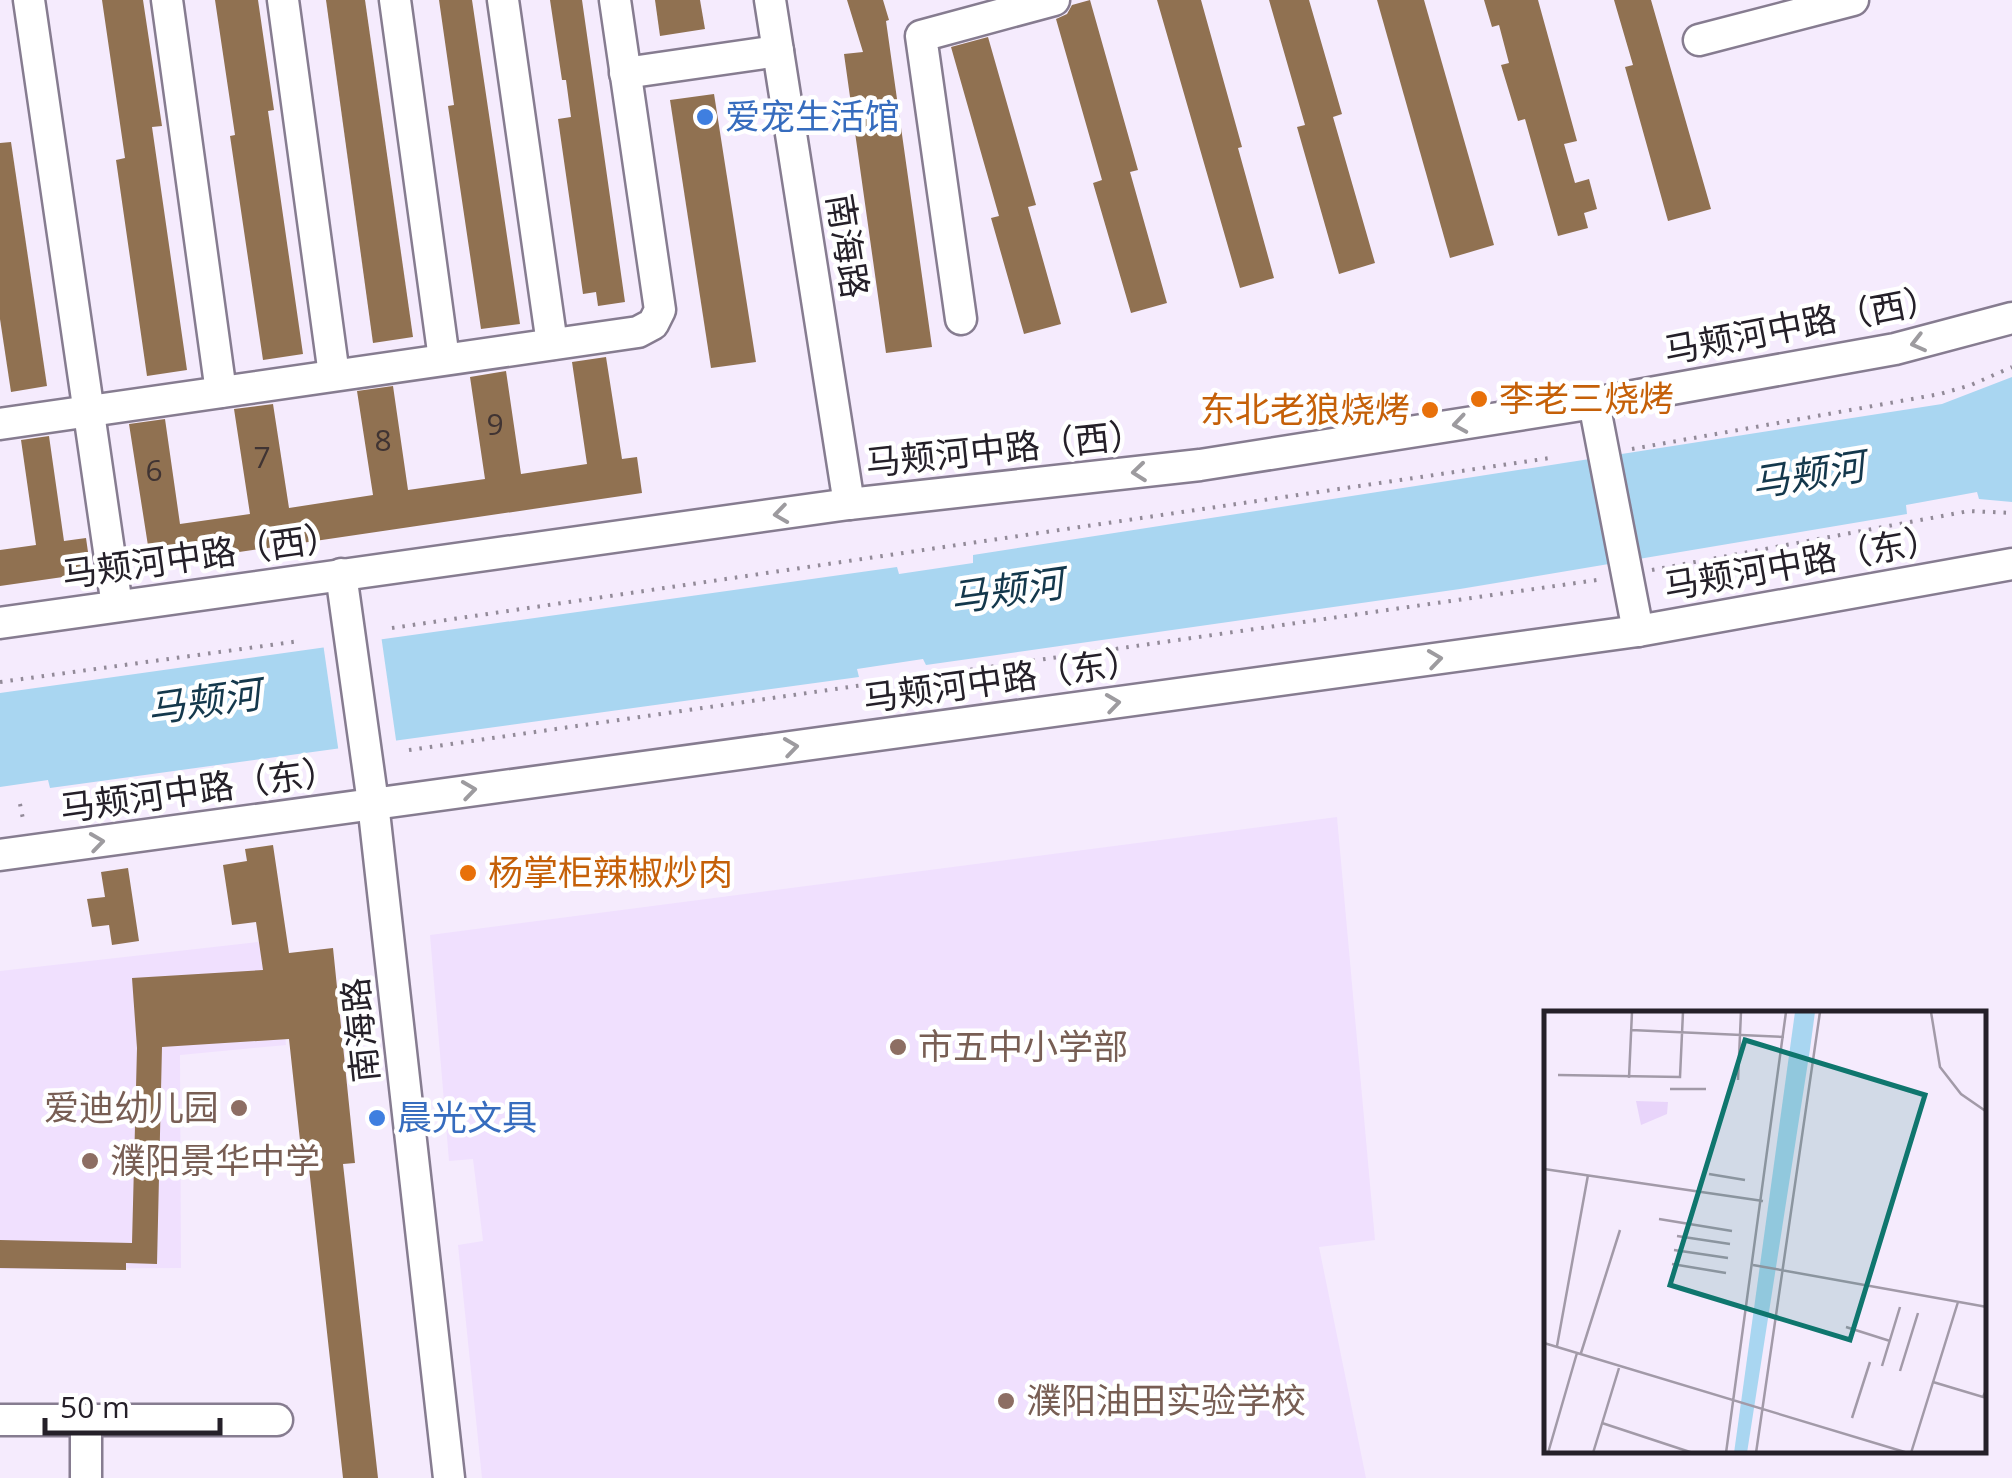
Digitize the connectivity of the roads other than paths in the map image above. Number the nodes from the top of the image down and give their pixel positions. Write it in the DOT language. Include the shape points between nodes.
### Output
graph roads {
  1 [pos="29,0"];
  2 [pos="167,0"];
  3 [pos="283,0"];
  4 [pos="396,0"];
  5 [pos="503,0"];
  6 [pos="615,0"];
  7 [pos="770,0"];
  8 [pos="1054,0"];
  9 [pos="1853,0"];
  10 [pos="1699,40"];
  11 [pos="778,51"];
  12 [pos="625,73"];
  13 [pos="2012,318"];
  14 [pos="961,319"];
  15 [pos="552,344"];
  16 [pos="444,359"];
  17 [pos="334,375"];
  18 [pos="221,392"];
  19 [pos="1594,404"];
  20 [pos="90,410"];
  21 [pos="0,424"];
  22 [pos="849,504"];
  23 [pos="2012,564"];
  24 [pos="341,574"];
  25 [pos="118,606"];
  26 [pos="0,622"];
  27 [pos="1638,631"];
  28 [pos="373,803"];
  29 [pos="0,855"];
  30 [pos="0,1420"];
  31 [pos="86,1420"];
  32 [pos="277,1420"];
  33 [pos="86,1478"];
  34 [pos="449,1478"];
  1 -- 20 [label="street"];
  2 -- 18 [label="street"];
  3 -- 17 [label="street"];
  4 -- 16 [label="street"];
  5 -- 15 [label="street"];
  6 -- 12 [label="street"];
  7 -- 11 [label="street, 南海路"];
  8 -- 14 [label="street" via="921,36"];
  9 -- 10 [label="street"];
  11 -- 12 [label="street"];
  11 -- 22 [label="street, 南海路"];
  12 -- 15 [label="street" via="660,310 654,324 638,332"];
  13 -- 19 [label="street, 马颊河中路（西）, one-way" via="1895,350"];
  15 -- 16 [label="street"];
  16 -- 17 [label="street"];
  17 -- 18 [label="street"];
  18 -- 20 [label="street"];
  19 -- 22 [label="street, 马颊河中路（西）, one-way" via="1200,465"];
  19 -- 27 [label="street"];
  20 -- 21 [label="street"];
  20 -- 25 [label="street"];
  22 -- 24 [label="street, 马颊河中路（西）, one-way"];
  23 -- 27 [label="street, 马颊河中路（东）"];
  24 -- 25 [label="street, 马颊河中路（西）"];
  24 -- 28 [label="street, 南海路"];
  25 -- 26 [label="street, 马颊河中路（西）"];
  28 -- 27 [label="street, 马颊河中路（东）, one-way"];
  29 -- 28 [label="street, 马颊河中路（东）, one-way"];
  28 -- 34 [label="street, 南海路"];
  30 -- 31 [label="street"];
  31 -- 32 [label="street"];
  31 -- 33 [label="street"];
}
